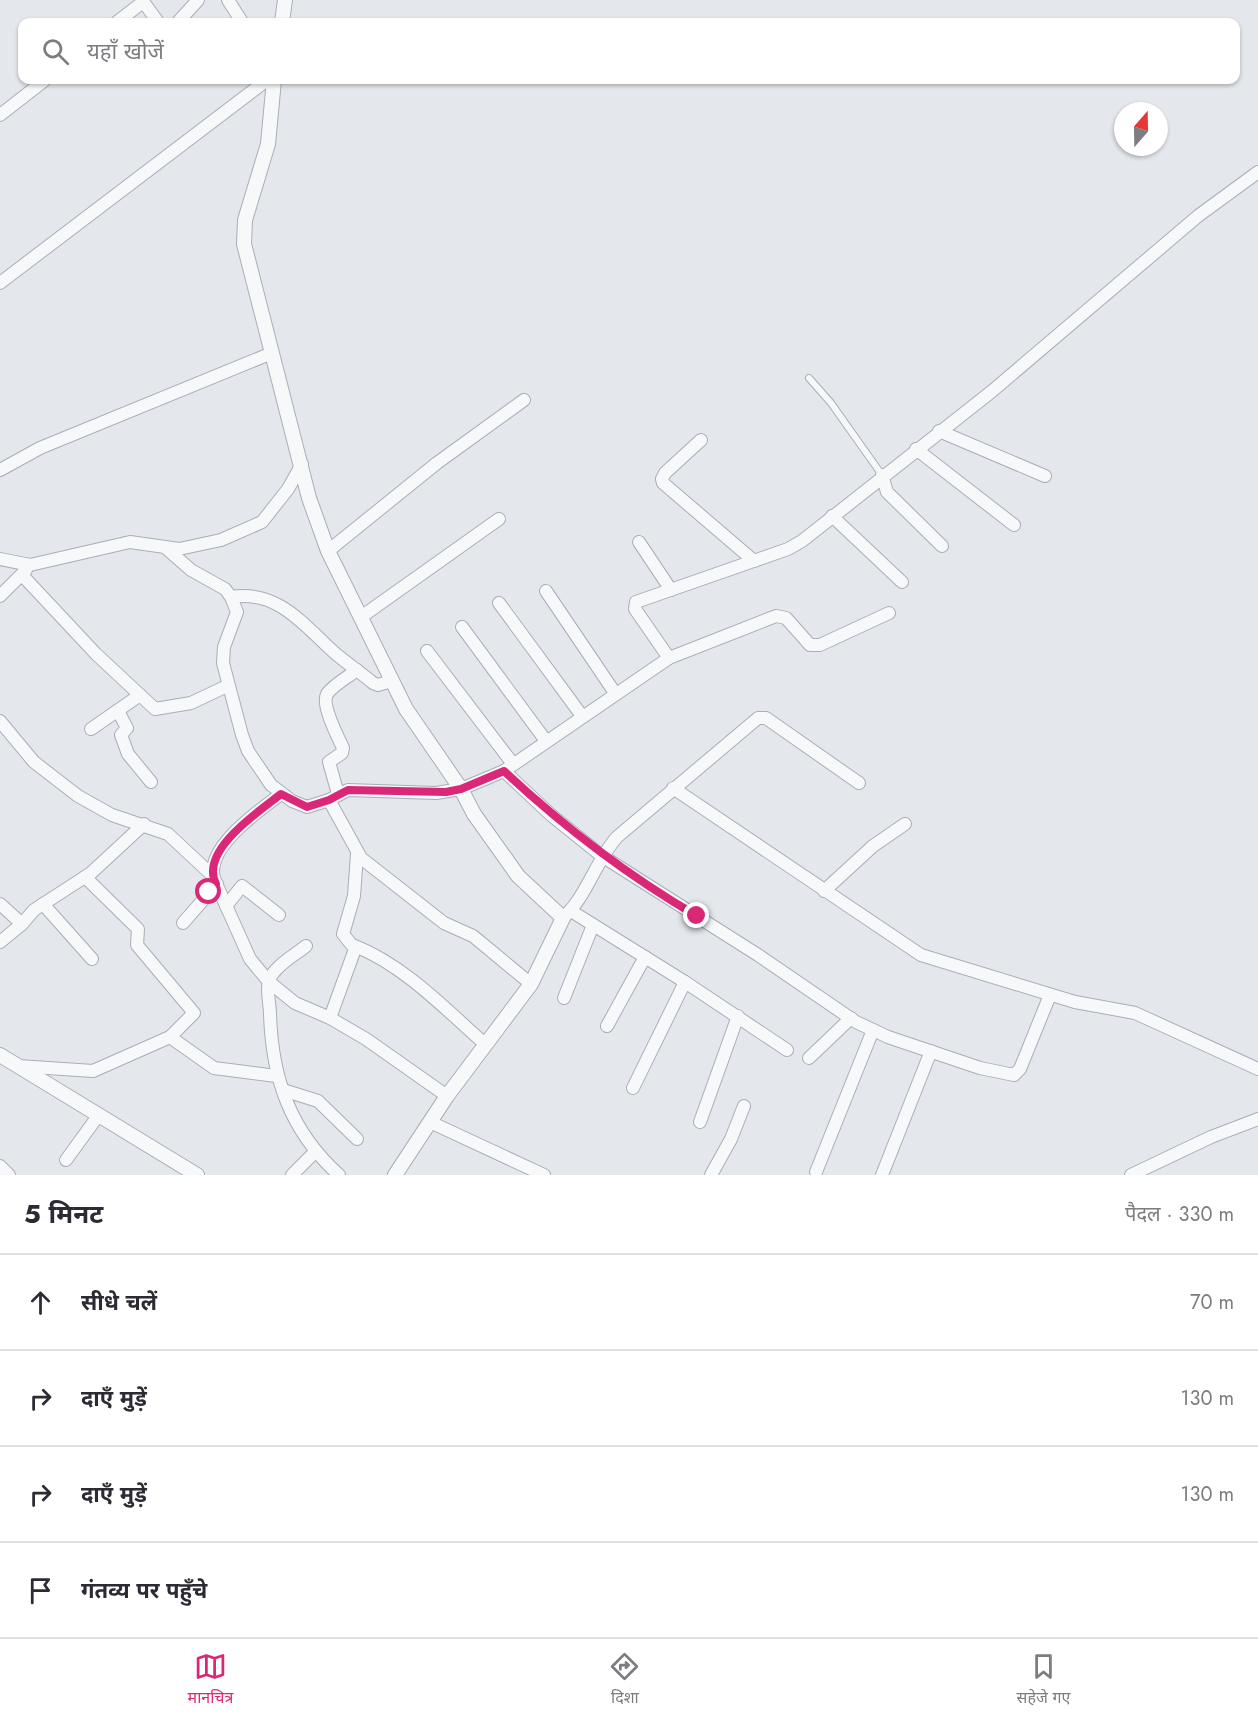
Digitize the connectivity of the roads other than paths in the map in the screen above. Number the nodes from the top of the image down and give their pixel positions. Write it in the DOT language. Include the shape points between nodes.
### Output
graph roads {
  1 [pos="198,0"];
  2 [pos="228,0"];
  3 [pos="285,0"];
  4 [pos="143,1"];
  5 [pos="122,18"];
  6 [pos="156,18"];
  7 [pos="182,18"];
  8 [pos="239,18"];
  9 [pos="283,18"];
  10 [pos="40,84"];
  11 [pos="262,84"];
  12 [pos="274,84"];
  13 [pos="0,116"];
  14 [pos="1258,172"];
  15 [pos="0,283"];
  16 [pos="272,353"];
  17 [pos="809,378"];
  18 [pos="524,400"];
  19 [pos="939,431"];
  20 [pos="701,440"];
  21 [pos="916,449"];
  22 [pos="302,464"];
  23 [pos="0,470"];
  24 [pos="882,476"];
  25 [pos="1045,476"];
  26 [pos="832,516"];
  27 [pos="498,519"];
  28 [pos="1014,525"];
  29 [pos="639,542"];
  30 [pos="942,546"];
  31 [pos="167,549"];
  32 [pos="328,551"];
  33 [pos="0,559"];
  34 [pos="754,561"];
  35 [pos="26,570"];
  36 [pos="902,582"];
  37 [pos="671,590"];
  38 [pos="546,591"];
  39 [pos="0,596"];
  40 [pos="231,597"];
  41 [pos="499,603"];
  42 [pos="889,613"];
  43 [pos="361,617"];
  44 [pos="462,627"];
  45 [pos="427,651"];
  46 [pos="669,658"];
  47 [pos="357,670"];
  48 [pos="391,681"];
  49 [pos="227,686"];
  50 [pos="615,693"];
  51 [pos="140,695"];
  52 [pos="118,711"];
  53 [pos="582,716"];
  54 [pos="0,721"];
  55 [pos="91,729"];
  56 [pos="546,741"];
  57 [pos="509,768"];
  58 [pos="151,782"];
  59 [pos="859,783"];
  60 [pos="673,788"];
  61 [pos="461,789"];
  62 [pos="281,794"];
  63 [pos="334,797"];
  64 [pos="144,824"];
  65 [pos="905,824"];
  66 [pos="357,854"];
  67 [pos="602,856"];
  68 [pos="85,877"];
  69 [pos="215,880"];
  70 [pos="824,891"];
  71 [pos="0,904"];
  72 [pos="43,904"];
  73 [pos="226,906"];
  74 [pos="279,915"];
  75 [pos="567,915"];
  76 [pos="183,923"];
  77 [pos="22,924"];
  78 [pos="593,925"];
  79 [pos="0,942"];
  80 [pos="306,946"];
  81 [pos="355,946"];
  82 [pos="645,957"];
  83 [pos="93,959"];
  84 [pos="269,982"];
  85 [pos="685,982"];
  86 [pos="531,984"];
  87 [pos="1050,995"];
  88 [pos="564,998"];
  89 [pos="738,1016"];
  90 [pos="330,1018"];
  91 [pos="851,1018"];
  92 [pos="607,1026"];
  93 [pos="873,1030"];
  94 [pos="170,1037"];
  95 [pos="485,1044"];
  96 [pos="787,1050"];
  97 [pos="931,1051"];
  98 [pos="0,1055"];
  99 [pos="809,1058"];
  100 [pos="18,1066"];
  101 [pos="1258,1070"];
  102 [pos="276,1076"];
  103 [pos="633,1088"];
  104 [pos="283,1090"];
  105 [pos="447,1096"];
  106 [pos="744,1106"];
  107 [pos="98,1116"];
  108 [pos="1258,1119"];
  109 [pos="430,1122"];
  110 [pos="700,1122"];
  111 [pos="357,1139"];
  112 [pos="315,1152"];
  113 [pos="66,1160"];
  114 [pos="0,1166"];
  115 [pos="816,1172"];
  116 [pos="9,1175"];
  117 [pos="197,1175"];
  118 [pos="292,1175"];
  119 [pos="339,1175"];
  120 [pos="395,1175"];
  121 [pos="544,1175"];
  122 [pos="711,1175"];
  123 [pos="882,1175"];
  124 [pos="1131,1175"];
  1 -- 7 [label="street"];
  2 -- 8 [label="street"];
  3 -- 9 [label="street"];
  4 -- 5 [label="street"];
  4 -- 6 [label="street"];
  10 -- 13 [label="street"];
  11 -- 15 [label="street"];
  12 -- 16 [label="street" via="268,144 243,231"];
  14 -- 19 [label="street" via="1198,216 991,392"];
  16 -- 22 [label="street"];
  16 -- 23 [label="street" via="40,448"];
  17 -- 24 [label="lane"];
  18 -- 32 [label="street" via="437,463"];
  19 -- 21 [label="street"];
  19 -- 25 [label="street"];
  20 -- 34 [label="street" via="665,473 663,483"];
  21 -- 24 [label="street"];
  21 -- 28 [label="street"];
  22 -- 31 [label="street" via="262,522 221,540"];
  22 -- 32 [label="street" via="309,498"];
  24 -- 26 [label="street"];
  24 -- 30 [label="street" via="891,497"];
  26 -- 34 [label="street" via="794,546"];
  26 -- 36 [label="street"];
  27 -- 43 [label="street"];
  29 -- 37 [label="street"];
  31 -- 35 [label="street" via="130,542"];
  31 -- 40 [label="street"];
  32 -- 43 [label="street"];
  33 -- 35 [label="street"];
  34 -- 37 [label="street"];
  35 -- 39 [label="street"];
  35 -- 51 [label="street" via="96,654"];
  37 -- 46 [label="street" via="634,605"];
  38 -- 50 [label="street"];
  40 -- 47 [label="street" via="253,596 293,613"];
  40 -- 49 [label="street" via="237,612 223,655"];
  41 -- 53 [label="street"];
  42 -- 46 [label="street" via="820,645 810,645 786,618 776,616"];
  43 -- 48 [label="street"];
  44 -- 56 [label="street"];
  45 -- 57 [label="street"];
  46 -- 50 [label="street"];
  47 -- 48 [label="street" via="375,684"];
  47 -- 63 [label="street" via="328,692 326,698 343,748 329,762"];
  48 -- 61 [label="street"];
  49 -- 51 [label="street" via="200,700 160,710"];
  49 -- 62 [label="street" via="248,751 262,775"];
  50 -- 53 [label="street"];
  51 -- 52 [label="street"];
  52 -- 55 [label="street"];
  52 -- 58 [label="street" via="127,728 122,735 128,754"];
  53 -- 56 [label="street"];
  54 -- 64 [label="street" via="34,762 78,796 112,815"];
  56 -- 57 [label="street"];
  57 -- 61 [label="street"];
  57 -- 67 [label="street" via="551,815"];
  59 -- 60 [label="street" via="762,717"];
  60 -- 67 [label="street" via="617,837"];
  60 -- 70 [label="street"];
  61 -- 63 [label="street" via="436,793 348,790"];
  61 -- 75 [label="street" via="474,814 519,876"];
  62 -- 63 [label="street" via="303,807"];
  62 -- 69 [label="street" via="221,845"];
  63 -- 66 [label="street"];
  64 -- 68 [label="street"];
  64 -- 69 [label="street" via="178,840"];
  65 -- 70 [label="street" via="873,846"];
  66 -- 81 [label="street" via="354,896 343,934"];
  66 -- 86 [label="street" via="444,923 473,936"];
  67 -- 75 [label="street"];
  67 -- 91 [label="street"];
  68 -- 72 [label="street"];
  68 -- 94 [label="street" via="138,929 137,945 195,1013"];
  69 -- 73 [label="street"];
  69 -- 76 [label="street"];
  70 -- 87 [label="street" via="921,955"];
  71 -- 77 [label="street"];
  72 -- 77 [label="street"];
  72 -- 83 [label="street"];
  73 -- 74 [label="street" via="242,886"];
  73 -- 84 [label="street" via="250,959"];
  75 -- 78 [label="street"];
  75 -- 86 [label="street"];
  77 -- 79 [label="street"];
  78 -- 82 [label="street"];
  78 -- 88 [label="street"];
  80 -- 84 [label="street" via="277,970"];
  81 -- 90 [label="street"];
  81 -- 95 [label="street" via="418,985"];
  82 -- 85 [label="street"];
  82 -- 92 [label="street"];
  84 -- 90 [label="street" via="295,1003"];
  84 -- 102 [label="street"];
  85 -- 89 [label="street"];
  85 -- 103 [label="street"];
  86 -- 95 [label="street"];
  87 -- 97 [label="street" via="1020,1070 1014,1075"];
  87 -- 101 [label="street" via="1135,1013"];
  89 -- 96 [label="street"];
  89 -- 110 [label="street"];
  90 -- 105 [label="street"];
  91 -- 93 [label="street"];
  91 -- 99 [label="street"];
  93 -- 97 [label="street"];
  93 -- 115 [label="street"];
  94 -- 100 [label="street" via="93,1071"];
  94 -- 102 [label="street" via="220,1070"];
  95 -- 105 [label="street"];
  97 -- 123 [label="street"];
  98 -- 100 [label="street"];
  100 -- 107 [label="street"];
  102 -- 104 [label="street"];
  104 -- 111 [label="street" via="318,1101"];
  104 -- 112 [label="street"];
  105 -- 109 [label="street"];
  106 -- 122 [label="street"];
  107 -- 113 [label="street"];
  107 -- 117 [label="street"];
  108 -- 124 [label="street"];
  109 -- 120 [label="street"];
  109 -- 121 [label="street"];
  112 -- 118 [label="street"];
  112 -- 119 [label="street"];
  114 -- 116 [label="street"];
}
